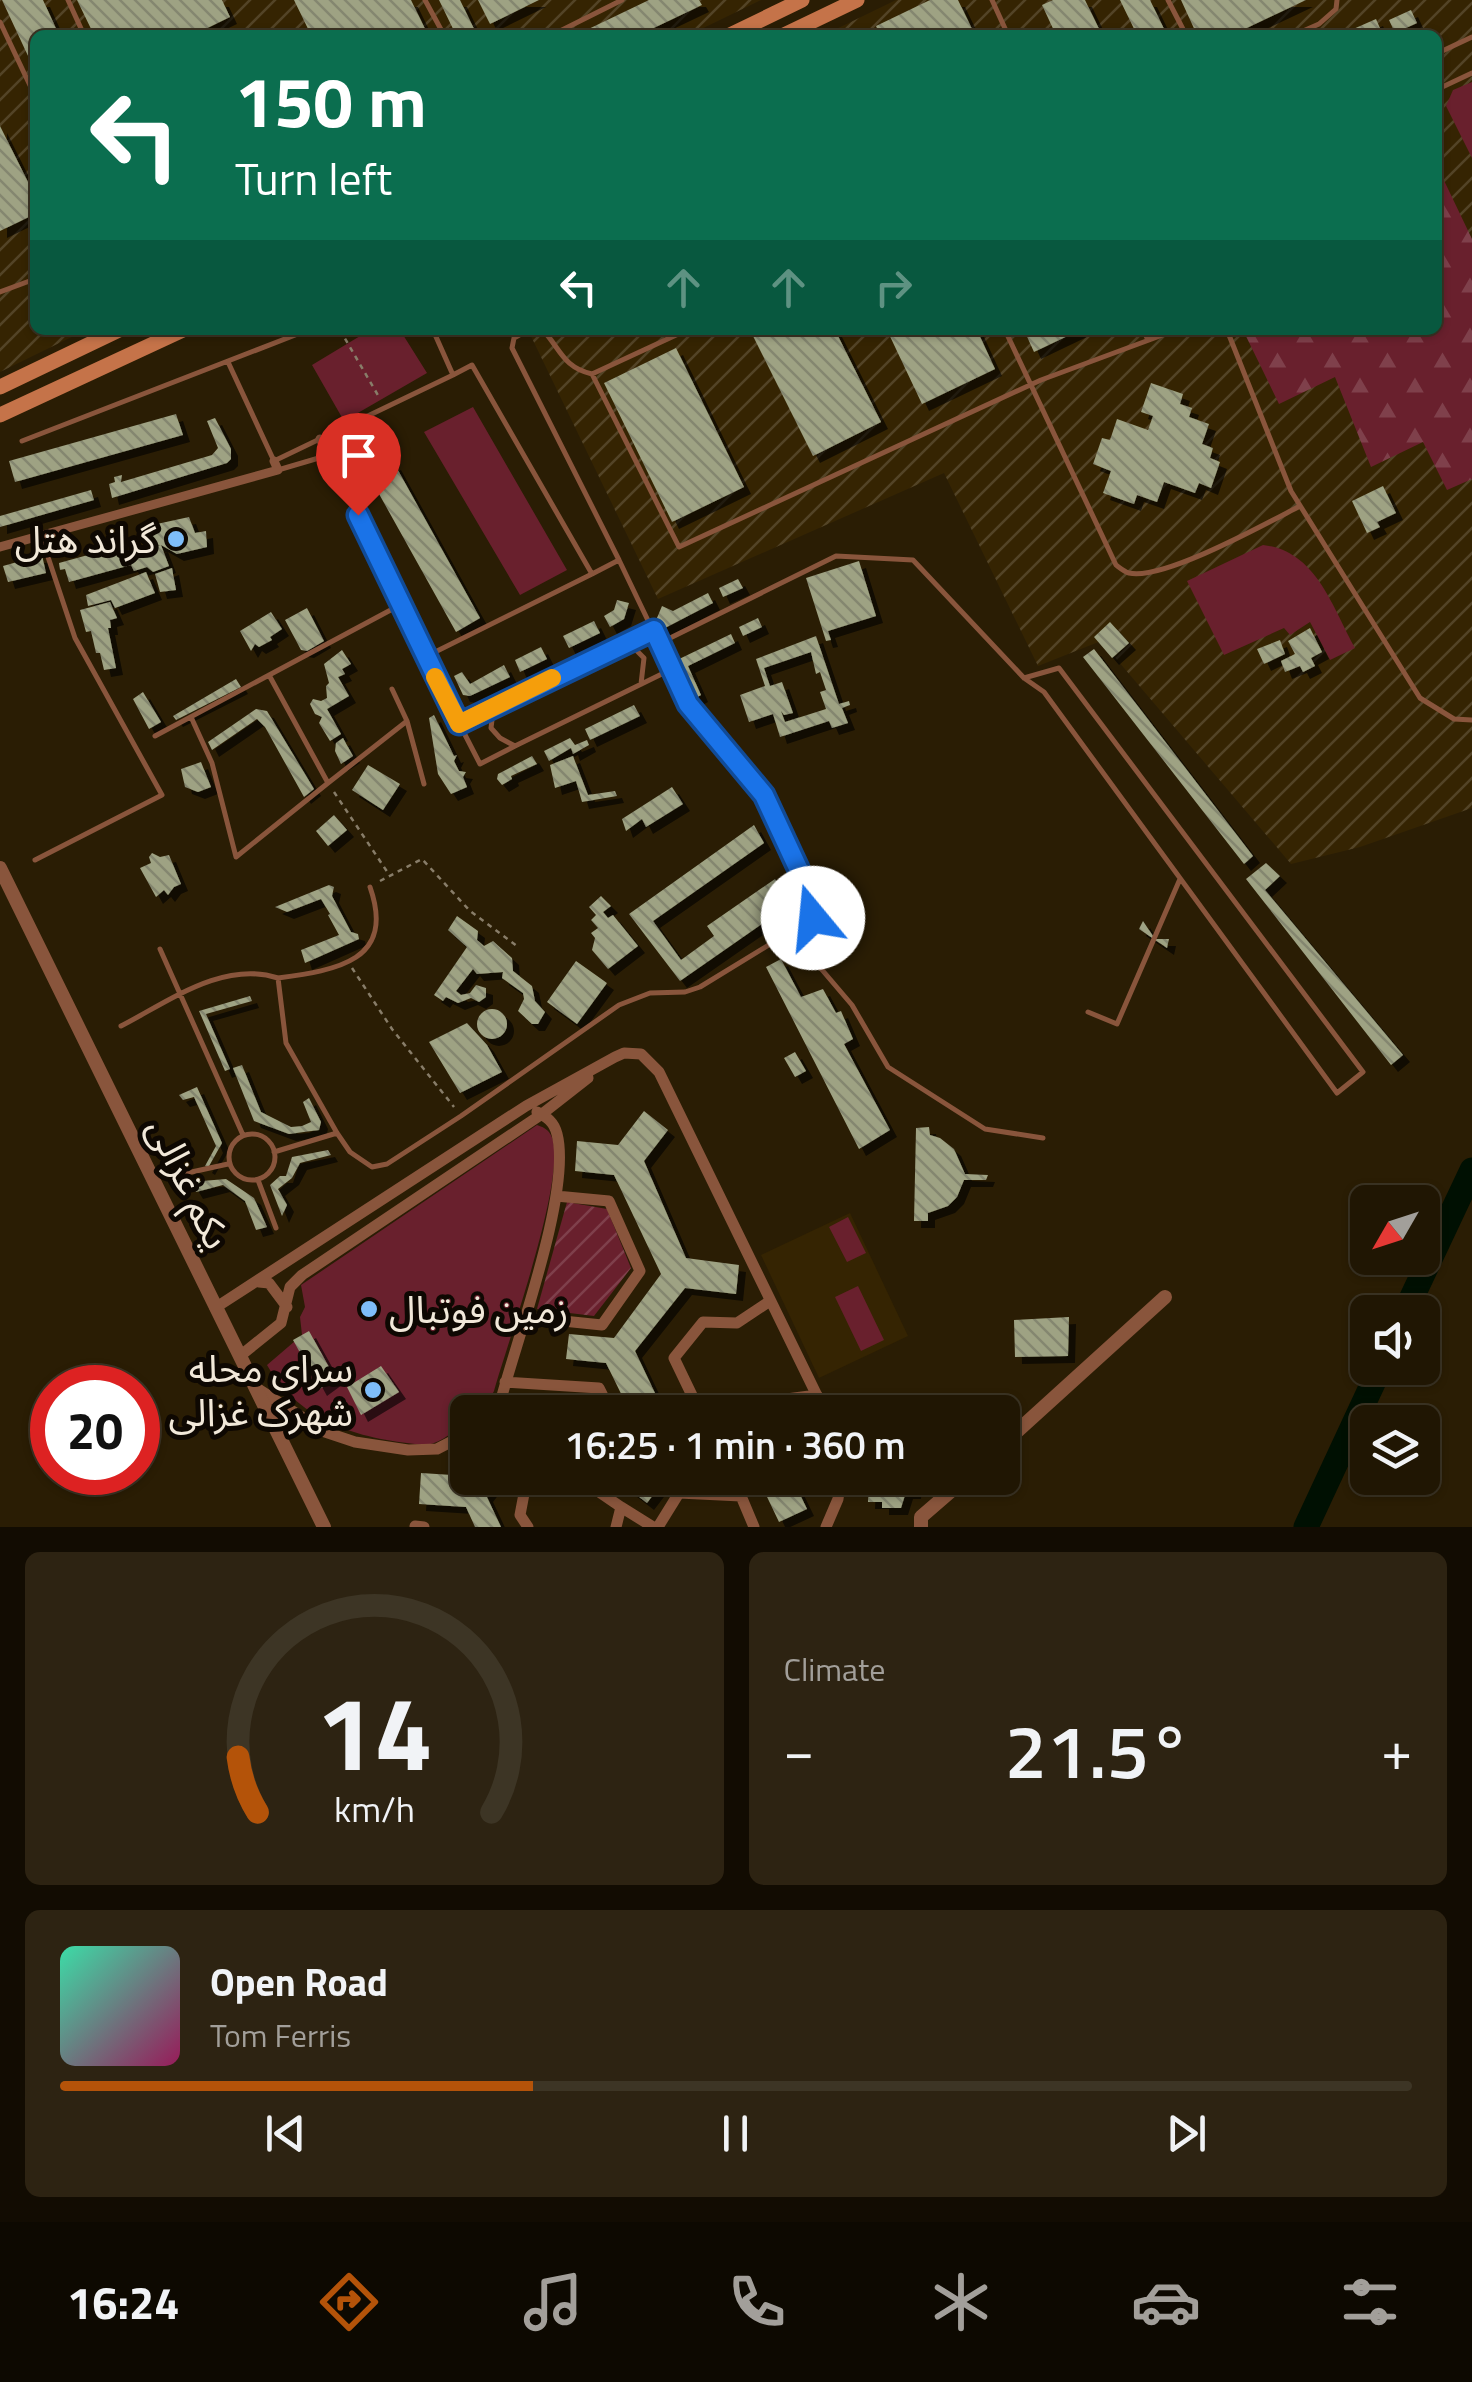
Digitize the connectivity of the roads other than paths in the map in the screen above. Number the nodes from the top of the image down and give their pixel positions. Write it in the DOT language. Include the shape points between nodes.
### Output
graph roads {
  1 [pos="68,0"];
  2 [pos="425,0"];
  3 [pos="622,0"];
  4 [pos="802,0"];
  5 [pos="857,0"];
  6 [pos="992,0"];
  7 [pos="1168,0"];
  8 [pos="1336,0"];
  9 [pos="0,22"];
  10 [pos="1319,24"];
  11 [pos="82,30"];
  12 [pos="441,30"];
  13 [pos="562,30"];
  14 [pos="740,30"];
  15 [pos="794,30"];
  16 [pos="1006,30"];
  17 [pos="1183,30"];
  18 [pos="1305,30"];
  19 [pos="1321,30"];
  20 [pos="1472,37"];
  21 [pos="1442,51"];
  22 [pos="1472,73"];
  23 [pos="30,85"];
  24 [pos="1442,87"];
  25 [pos="30,281"];
  26 [pos="0,292"];
  27 [pos="109,335"];
  28 [pos="171,335"];
  29 [pos="288,335"];
  30 [pos="297,335"];
  31 [pos="435,335"];
  32 [pos="519,335"];
  33 [pos="547,335"];
  34 [pos="676,335"];
  35 [pos="1006,335"];
  36 [pos="1146,335"];
  37 [pos="1162,335"];
  38 [pos="1230,335"];
  39 [pos="290,338"];
  40 [pos="1148,340"];
  41 [pos="228,362"];
  42 [pos="454,374"];
  43 [pos="592,374"];
  44 [pos="1030,385"];
  45 [pos="0,387"];
  46 [pos="0,415"];
  47 [pos="320,438"];
  48 [pos="22,441"];
  49 [pos="329,455"];
  50 [pos="276,465"];
  51 [pos="1300,506"];
  52 [pos="42,536"];
  53 [pos="0,547"];
  54 [pos="618,560"];
  55 [pos="592,574"];
  56 [pos="400,605"];
  57 [pos="654,630"];
  58 [pos="660,642"];
  59 [pos="622,644"];
  60 [pos="425,657"];
  61 [pos="672,669"];
  62 [pos="269,675"];
  63 [pos="1024,678"];
  64 [pos="642,684"];
  65 [pos="392,689"];
  66 [pos="498,703"];
  67 [pos="191,717"];
  68 [pos="1472,720"];
  69 [pos="407,721"];
  70 [pos="459,724"];
  71 [pos="155,736"];
  72 [pos="516,746"];
  73 [pos="328,783"];
  74 [pos="424,784"];
  75 [pos="35,860"];
  76 [pos="0,868"];
  77 [pos="1180,879"];
  78 [pos="370,887"];
  79 [pos="813,918"];
  80 [pos="160,949"];
  81 [pos="278,978"];
  82 [pos="180,996"];
  83 [pos="1088,1012"];
  84 [pos="121,1026"];
  85 [pos="615,1057"];
  86 [pos="526,1106"];
  87 [pos="542,1114"];
  88 [pos="336,1133"];
  89 [pos="243,1136"];
  90 [pos="1043,1138"];
  91 [pos="274,1152"];
  92 [pos="229,1164"];
  93 [pos="188,1174"];
  94 [pos="258,1180"];
  95 [pos="556,1196"];
  96 [pos="276,1228"];
  97 [pos="338,1230"];
  98 [pos="349,1244"];
  99 [pos="258,1282"];
  100 [pos="1165,1298"];
  101 [pos="770,1300"];
  102 [pos="287,1307"];
  103 [pos="215,1308"];
  104 [pos="524,1316"];
  105 [pos="240,1356"];
  106 [pos="505,1382"];
  107 [pos="258,1389"];
  108 [pos="503,1395"];
  109 [pos="602,1395"];
  110 [pos="692,1395"];
  111 [pos="816,1395"];
  112 [pos="1020,1430"];
  113 [pos="450,1443"];
  114 [pos="524,1495"];
  115 [pos="603,1495"];
  116 [pos="839,1495"];
  117 [pos="947,1495"];
  118 [pos="621,1507"];
  119 [pos="415,1526"];
  120 [pos="324,1527"];
  121 [pos="424,1527"];
  122 [pos="528,1527"];
  123 [pos="616,1527"];
  124 [pos="655,1527"];
  125 [pos="754,1527"];
  126 [pos="826,1527"];
  127 [pos="921,1527"];
  1 -- 11 [label="lane"];
  2 -- 12 [label="lane"];
  3 -- 13 [label="lane"];
  4 -- 14 [label="main road"];
  5 -- 15 [label="main road"];
  6 -- 16 [label="lane"];
  7 -- 17 [label="lane"];
  8 -- 10 [label="lane" via="1336,9"];
  9 -- 23 [label="lane"];
  10 -- 18 [label="lane"];
  10 -- 19 [label="lane"];
  20 -- 21 [label="lane"];
  22 -- 24 [label="lane"];
  25 -- 26 [label="lane"];
  27 -- 45 [label="main road"];
  28 -- 46 [label="main road"];
  29 -- 39 [label="lane"];
  30 -- 39 [label="lane"];
  31 -- 42 [label="lane"];
  32 -- 54 [label="lane" via="512,348"];
  33 -- 43 [label="lane" via="576,370"];
  34 -- 43 [label="lane"];
  35 -- 44 [label="lane"];
  36 -- 40 [label="lane"];
  37 -- 40 [label="lane"];
  38 -- 51 [label="lane"];
  39 -- 41 [label="lane"];
  40 -- 44 [label="lane"];
  41 -- 48 [label="lane"];
  41 -- 50 [label="lane"];
  42 -- 47 [label="lane"];
  42 -- 55 [label="lane" via="472,365"];
  43 -- 44 [label="lane" via="679,547"];
  44 -- 51 [label="lane" via="1116,565 1127,573 1172,566"];
  47 -- 49 [label="street"];
  47 -- 50 [label="lane"];
  49 -- 50 [label="lane"];
  49 -- 56 [label="lane"];
  50 -- 52 [label="street"];
  51 -- 68 [label="lane" via="1420,698 1454,718"];
  52 -- 53 [label="street"];
  52 -- 75 [label="lane" via="76,638 162,796"];
  54 -- 55 [label="lane"];
  54 -- 57 [label="lane"];
  55 -- 60 [label="lane"];
  56 -- 60 [label="lane"];
  56 -- 62 [label="lane"];
  57 -- 58 [label="lane"];
  57 -- 59 [label="lane"];
  58 -- 61 [label="lane"];
  58 -- 63 [label="lane" via="836,556 913,560"];
  59 -- 64 [label="lane" via="644,658"];
  59 -- 66 [label="lane"];
  60 -- 70 [label="lane"];
  61 -- 64 [label="lane"];
  61 -- 79 [label="lane" via="688,704 764,795"];
  62 -- 67 [label="lane"];
  62 -- 73 [label="lane"];
  63 -- 77 [label="lane" via="1044,692"];
  63 -- 77 [label="lane" via="1058,668 1363,1072 1337,1093"];
  64 -- 72 [label="lane"];
  65 -- 69 [label="lane"];
  66 -- 70 [label="lane"];
  66 -- 72 [label="lane" via="491,728"];
  67 -- 71 [label="lane"];
  67 -- 73 [label="lane" via="212,764 236,857"];
  69 -- 73 [label="lane"];
  69 -- 74 [label="lane"];
  70 -- 72 [label="lane" via="480,764"];
  76 -- 103 [label="street, یکم غزالی"];
  77 -- 83 [label="lane" via="1118,1024"];
  78 -- 81 [label="lane" via="379,913 368,949 349,963"];
  79 -- 88 [label="lane" via="700,987 619,1006 387,1164 372,1167"];
  79 -- 90 [label="lane" via="800,944 852,1004 888,1067 985,1128"];
  80 -- 82 [label="lane"];
  81 -- 82 [label="lane" via="243,973"];
  81 -- 88 [label="lane" via="286,1043"];
  82 -- 84 [label="lane"];
  82 -- 89 [label="lane"];
  85 -- 86 [label="street"];
  85 -- 87 [label="street"];
  85 -- 101 [label="street" via="641,1054 659,1072"];
  86 -- 87 [label="street"];
  86 -- 97 [label="street"];
  87 -- 95 [label="street" via="557,1134"];
  87 -- 98 [label="street"];
  88 -- 91 [label="lane"];
  89 -- 91 [label="lane" via="262,1136"];
  89 -- 92 [label="lane" via="230,1149"];
  91 -- 94 [label="lane" via="270,1170"];
  92 -- 93 [label="lane"];
  92 -- 94 [label="lane" via="237,1176"];
  94 -- 96 [label="lane"];
  95 -- 104 [label="street"];
  95 -- 104 [label="street" via="608,1201 640,1271 602,1325"];
  97 -- 98 [label="street"];
  97 -- 99 [label="street"];
  98 -- 102 [label="street" via="290,1287"];
  99 -- 102 [label="street" via="269,1283"];
  99 -- 103 [label="street"];
  100 -- 112 [label="street"];
  101 -- 110 [label="street" via="737,1323 704,1322 674,1358"];
  101 -- 111 [label="street"];
  102 -- 105 [label="street" via="281,1323"];
  103 -- 105 [label="street, یکم غزالی"];
  104 -- 106 [label="street"];
  105 -- 107 [label="street, یکم غزالی"];
  106 -- 108 [label="street"];
  106 -- 109 [label="street" via="598,1388"];
  107 -- 113 [label="street" via="324,1432 355,1442 408,1450"];
  107 -- 120 [label="street, یکم غزالی"];
  114 -- 122 [label="street" via="520,1515"];
  115 -- 118 [label="street"];
  116 -- 126 [label="street"];
  117 -- 127 [label="street" via="921,1518"];
  118 -- 123 [label="street"];
  118 -- 124 [label="street"];
  119 -- 121 [label="street"];
  124 -- 125 [label="street" via="679,1493 741,1496"];
}
